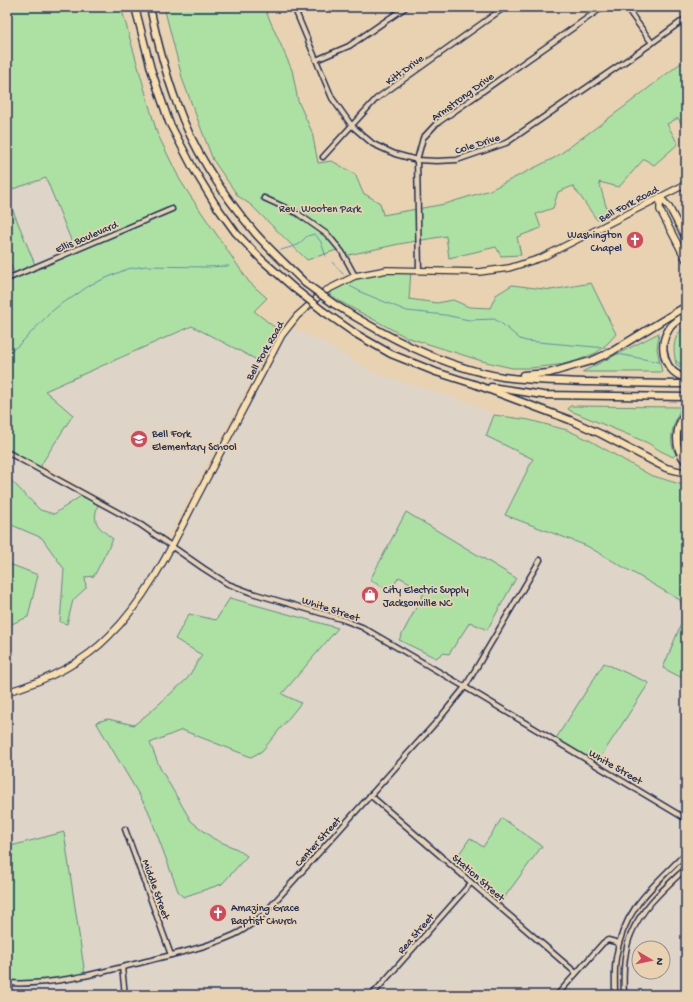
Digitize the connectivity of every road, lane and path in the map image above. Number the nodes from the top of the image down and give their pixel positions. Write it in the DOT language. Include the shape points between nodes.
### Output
graph roads {
  1 [pos="135,7"];
  2 [pos="150,7"];
  3 [pos="294,7"];
  4 [pos="406,7"];
  5 [pos="505,7"];
  6 [pos="603,7"];
  7 [pos="626,7"];
  8 [pos="686,18"];
  9 [pos="652,43"];
  10 [pos="316,60"];
  11 [pos="352,126"];
  12 [pos="323,157"];
  13 [pos="417,160"];
  14 [pos="686,184"];
  15 [pos="660,197"];
  16 [pos="264,198"];
  17 [pos="172,209"];
  18 [pos="686,239"];
  19 [pos="686,260"];
  20 [pos="419,270"];
  21 [pos="355,276"];
  22 [pos="7,279"];
  23 [pos="686,306"];
  24 [pos="686,316"];
  25 [pos="503,376"];
  26 [pos="686,378"];
  27 [pos="474,384"];
  28 [pos="686,384"];
  29 [pos="686,397"];
  30 [pos="686,412"];
  31 [pos="7,452"];
  32 [pos="686,462"];
  33 [pos="686,473"];
  34 [pos="171,547"];
  35 [pos="540,560"];
  36 [pos="465,686"];
  37 [pos="7,692"];
  38 [pos="370,795"];
  39 [pos="686,819"];
  40 [pos="125,829"];
  41 [pos="686,853"];
  42 [pos="686,868"];
  43 [pos="471,883"];
  44 [pos="619,943"];
  45 [pos="171,955"];
  46 [pos="122,967"];
  47 [pos="576,973"];
  48 [pos="7,984"];
  49 [pos="125,995"];
  50 [pos="372,995"];
  51 [pos="557,995"];
  52 [pos="615,995"];
  53 [pos="624,995"];
  1 -- 27 [label="highway, bridge" via="151,69 169,122 193,168 236,233 295,289 356,334 391,354"];
  2 -- 25 [label="highway, bridge" via="163,63 191,139 210,173 256,234 305,283 365,324 435,357"];
  3 -- 10 [label="street, Cole Drive"];
  4 -- 10 [label="street" via="349,46"];
  5 -- 11 [label="street, Kitt Drive" via="376,99"];
  6 -- 13 [label="street, Armstrong Drive" via="436,124 423,138"];
  7 -- 9 [label="street"];
  8 -- 9 [label="street, Cole Drive"];
  9 -- 13 [label="street, Cole Drive" via="506,143 457,160"];
  10 -- 11 [label="street, Cole Drive" via="332,98"];
  11 -- 12 [label="street, Kitt Drive"];
  11 -- 13 [label="street, Cole Drive" via="373,144"];
  13 -- 20 [label="street, Armstrong Drive"];
  14 -- 15 [label="main road, Bell Fork Road"];
  15 -- 18 [label="main road" via="669,207"];
  15 -- 19 [label="main road" via="660,210"];
  15 -- 20 [label="main road, Bell Fork Road" via="570,244 535,260 509,268 479,272"];
  16 -- 21 [label="street" via="297,213 328,235 342,252"];
  17 -- 22 [label="street, Ellis Boulevard"];
  20 -- 21 [label="main road, Bell Fork Road" via="387,270"];
  21 -- 34 [label="main road, Bell Fork Road" via="325,291 297,316 282,335"];
  23 -- 25 [label="highway" via="611,352 591,361 549,373"];
  24 -- 26 [label="highway" via="669,329 663,352 673,372"];
  25 -- 28 [label="highway" via="552,381"];
  27 -- 29 [label="highway" via="544,395"];
  27 -- 33 [label="highway" via="570,420 666,468"];
  30 -- 32 [label="highway" via="677,434 678,449"];
  31 -- 34 [label="street, White Street" via="141,525"];
  34 -- 36 [label="street, White Street" via="228,584 252,594 362,627"];
  34 -- 37 [label="main road, Bell Fork Road" via="132,611 109,637 62,672 35,684"];
  35 -- 36 [label="street, Center Street"];
  36 -- 38 [label="street, Center Street" via="439,719"];
  36 -- 39 [label="street, White Street"];
  38 -- 43 [label="street, Station Street"];
  38 -- 45 [label="street, Center Street" via="262,916 247,928 225,938"];
  40 -- 45 [label="street, Middle Street"];
  41 -- 44 [label="street" via="640,900 628,919"];
  42 -- 53 [label="street" via="654,899 630,934 625,955"];
  43 -- 47 [label="street, Station Street"];
  43 -- 50 [label="street, Rea Street"];
  44 -- 47 [label="street" via="608,940 603,943"];
  44 -- 52 [label="street"];
  45 -- 46 [label="street, Center Street"];
  46 -- 48 [label="street, Center Street" via="49,982"];
  46 -- 49 [label="street"];
  47 -- 51 [label="street"];
}
